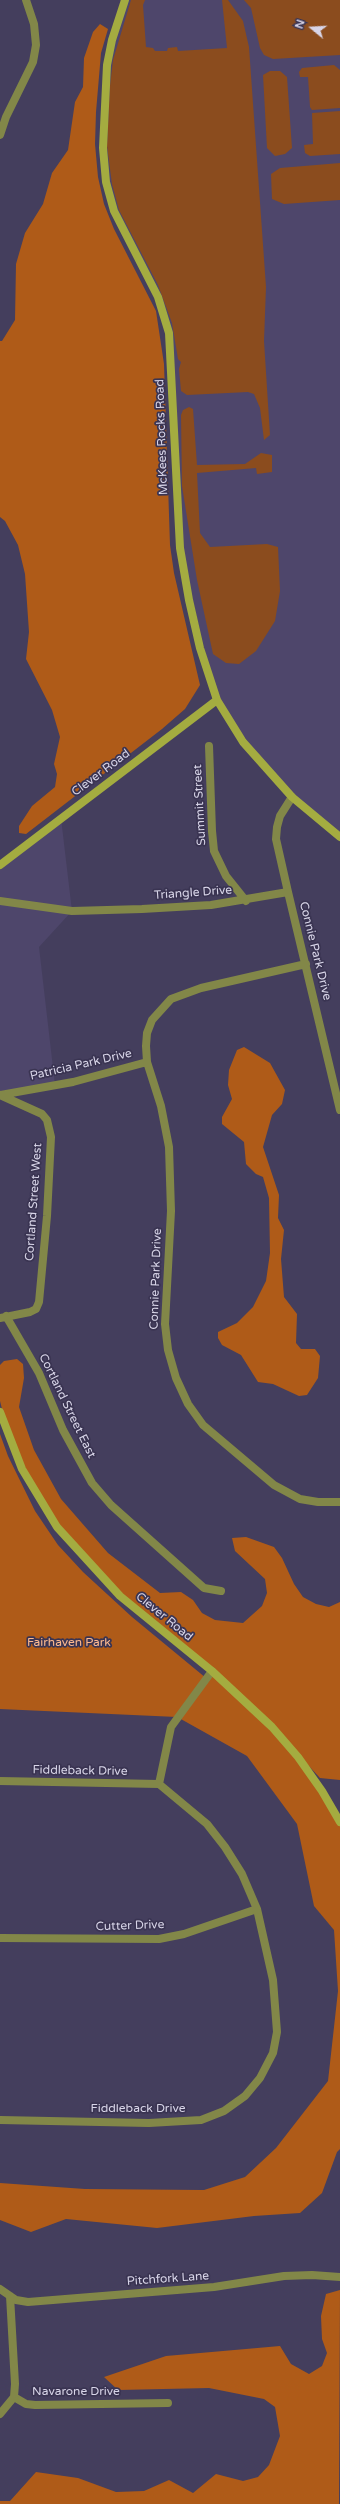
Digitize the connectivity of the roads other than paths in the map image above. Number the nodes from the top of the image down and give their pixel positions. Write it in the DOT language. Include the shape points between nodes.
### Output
graph roads {
  1 [pos="26,0"];
  2 [pos="125,0"];
  3 [pos="0,135"];
  4 [pos="217,700"];
  5 [pos="209,746"];
  6 [pos="292,797"];
  7 [pos="340,837"];
  8 [pos="0,865"];
  9 [pos="288,892"];
  10 [pos="0,901"];
  11 [pos="246,901"];
  12 [pos="306,964"];
  13 [pos="147,1062"];
  14 [pos="0,1095"];
  15 [pos="340,1110"];
  16 [pos="3,1317"];
  17 [pos="0,1412"];
  18 [pos="340,1502"];
  19 [pos="221,1591"];
  20 [pos="212,1671"];
  21 [pos="0,1781"];
  22 [pos="159,1784"];
  23 [pos="340,1822"];
  24 [pos="257,1909"];
  25 [pos="0,1938"];
  26 [pos="0,2120"];
  27 [pos="340,2277"];
  28 [pos="0,2290"];
  29 [pos="10,2296"];
  30 [pos="14,2397"];
  31 [pos="168,2403"];
  32 [pos="0,2414"];
  1 -- 3 [label="street" via="34,24 36,45 33,62"];
  2 -- 4 [label="street, McKees Rocks Road" via="107,64 103,148 106,182 114,211 158,297 169,333 180,548 188,600"];
  4 -- 6 [label="street, McKees Rocks Road" via="243,742"];
  4 -- 8 [label="street, Clever Road"];
  5 -- 11 [label="street, Summit Street" via="214,851 226,876"];
  6 -- 7 [label="street, McKees Rocks Road"];
  6 -- 9 [label="street" via="280,816 276,839"];
  9 -- 11 [label="street, Triangle Drive"];
  9 -- 12 [label="street, Connie Park Drive"];
  10 -- 11 [label="street, Triangle Drive" via="72,911"];
  12 -- 13 [label="street, Patricia Park Drive" via="201,988 171,999 156,1014 147,1033"];
  12 -- 15 [label="street, Connie Park Drive"];
  13 -- 14 [label="street, Patricia Park Drive" via="73,1082"];
  13 -- 18 [label="street, Connie Park Drive" via="161,1106 169,1146 171,1211 165,1324 168,1350 176,1378 188,1404 204,1425 274,1485 300,1498 318,1502"];
  14 -- 16 [label="street, Cortland Street West" via="42,1114 47,1120 51,1137 39,1302 36,1309 30,1312"];
  16 -- 19 [label="street, Cortland Street East" via="40,1373 63,1430 92,1483 111,1505 204,1588"];
  17 -- 20 [label="street, Clever Road" via="22,1469 57,1527 120,1596"];
  20 -- 22 [label="street" via="171,1727"];
  20 -- 23 [label="street, Clever Road" via="257,1712 298,1757"];
  21 -- 22 [label="street, Fiddleback Drive"];
  22 -- 24 [label="street, Fiddleback Drive" via="207,1824 242,1874"];
  24 -- 25 [label="street, Cutter Drive" via="184,1934 159,1939 134,1941"];
  24 -- 26 [label="street, Fiddleback Drive" via="273,1980 277,2032 273,2054 260,2078 246,2096 202,2120 182,2122"];
  27 -- 29 [label="street, Pitchfork Lane" via="284,2276 214,2287 28,2302"];
  28 -- 29 [label="street, Pitchfork Lane"];
  29 -- 30 [label="street, Navarone Drive"];
  30 -- 31 [label="street, Navarone Drive" via="35,2405"];
  30 -- 32 [label="street"];
}
